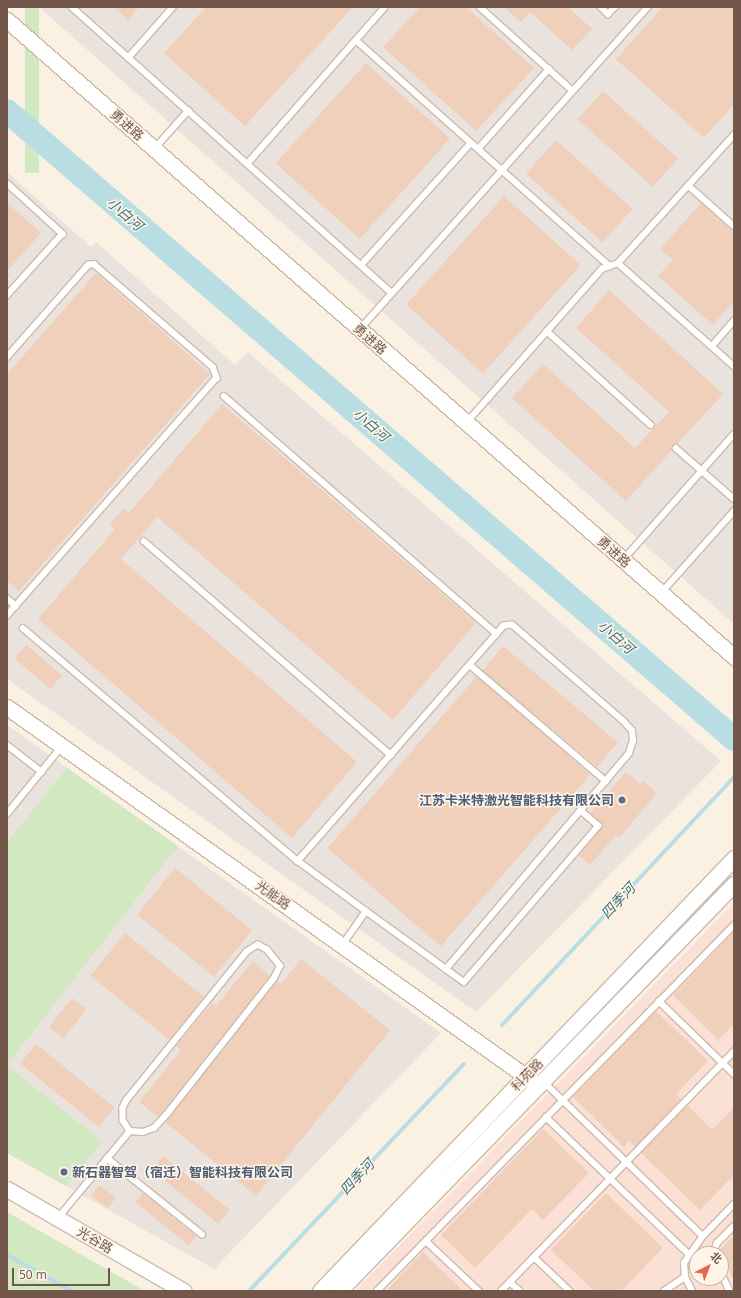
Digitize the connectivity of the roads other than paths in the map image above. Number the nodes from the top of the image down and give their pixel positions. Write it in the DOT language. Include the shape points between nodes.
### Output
graph roads {
  1 [pos="72,7"];
  2 [pos="173,7"];
  3 [pos="385,7"];
  4 [pos="480,7"];
  5 [pos="601,7"];
  6 [pos="615,7"];
  7 [pos="648,7"];
  8 [pos="7,20"];
  9 [pos="356,40"];
  10 [pos="128,58"];
  11 [pos="549,69"];
  12 [pos="573,91"];
  13 [pos="188,111"];
  14 [pos="734,135"];
  15 [pos="471,143"];
  16 [pos="154,149"];
  17 [pos="478,149"];
  18 [pos="247,164"];
  19 [pos="502,170"];
  20 [pos="7,183"];
  21 [pos="688,185"];
  22 [pos="734,226"];
  23 [pos="618,263"];
  24 [pos="361,265"];
  25 [pos="610,266"];
  26 [pos="392,293"];
  27 [pos="7,296"];
  28 [pos="734,321"];
  29 [pos="360,329"];
  30 [pos="547,331"];
  31 [pos="712,346"];
  32 [pos="7,357"];
  33 [pos="734,366"];
  34 [pos="224,396"];
  35 [pos="466,423"];
  36 [pos="651,425"];
  37 [pos="734,434"];
  38 [pos="676,448"];
  39 [pos="702,471"];
  40 [pos="734,500"];
  41 [pos="734,511"];
  42 [pos="144,541"];
  43 [pos="623,560"];
  44 [pos="661,593"];
  45 [pos="7,598"];
  46 [pos="16,606"];
  47 [pos="7,616"];
  48 [pos="23,628"];
  49 [pos="497,634"];
  50 [pos="734,657"];
  51 [pos="470,665"];
  52 [pos="7,707"];
  53 [pos="7,745"];
  54 [pos="62,746"];
  55 [pos="391,755"];
  56 [pos="42,772"];
  57 [pos="606,781"];
  58 [pos="580,811"];
  59 [pos="7,814"];
  60 [pos="734,858"];
  61 [pos="298,861"];
  62 [pos="734,884"];
  63 [pos="366,911"];
  64 [pos="734,925"];
  65 [pos="343,944"];
  66 [pos="446,969"];
  67 [pos="659,1001"];
  68 [pos="734,1051"];
  69 [pos="723,1062"];
  70 [pos="734,1074"];
  71 [pos="536,1080"];
  72 [pos="562,1100"];
  73 [pos="546,1117"];
  74 [pos="130,1131"];
  75 [pos="107,1158"];
  76 [pos="626,1162"];
  77 [pos="610,1178"];
  78 [pos="7,1189"];
  79 [pos="734,1204"];
  80 [pos="58,1218"];
  81 [pos="734,1226"];
  82 [pos="202,1234"];
  83 [pos="703,1236"];
  84 [pos="426,1241"];
  85 [pos="695,1246"];
  86 [pos="716,1246"];
  87 [pos="689,1254"];
  88 [pos="534,1257"];
  89 [pos="685,1277"];
  90 [pos="510,1282"];
  91 [pos="184,1291"];
  92 [pos="320,1291"];
  93 [pos="339,1291"];
  94 [pos="377,1291"];
  95 [pos="479,1291"];
  96 [pos="501,1291"];
  97 [pos="520,1291"];
  98 [pos="570,1291"];
  99 [pos="664,1291"];
  100 [pos="692,1291"];
  1 -- 10 [label="lane"];
  2 -- 10 [label="lane"];
  3 -- 9 [label="lane"];
  4 -- 11 [label="lane"];
  5 -- 6 [label="lane" via="608,14"];
  7 -- 12 [label="lane"];
  8 -- 16 [label="street, 勇进路"];
  9 -- 15 [label="lane"];
  9 -- 18 [label="lane"];
  10 -- 13 [label="lane"];
  11 -- 12 [label="lane"];
  11 -- 17 [label="lane"];
  12 -- 19 [label="lane"];
  13 -- 16 [label="lane"];
  13 -- 18 [label="lane"];
  14 -- 21 [label="lane"];
  15 -- 17 [label="lane"];
  15 -- 24 [label="lane"];
  16 -- 29 [label="street, 勇进路"];
  17 -- 19 [label="lane"];
  18 -- 24 [label="lane"];
  19 -- 25 [label="lane"];
  19 -- 26 [label="lane"];
  20 -- 27 [label="lane" via="63,234"];
  21 -- 22 [label="lane"];
  21 -- 23 [label="lane"];
  23 -- 25 [label="lane"];
  23 -- 31 [label="lane"];
  24 -- 26 [label="lane"];
  25 -- 30 [label="lane" via="602,269"];
  26 -- 29 [label="lane"];
  28 -- 31 [label="lane"];
  29 -- 35 [label="street, 勇进路"];
  30 -- 35 [label="lane"];
  30 -- 36 [label="lane"];
  31 -- 33 [label="lane"];
  32 -- 46 [label="lane" via="88,265 94,264 217,372 217,378"];
  34 -- 49 [label="lane"];
  35 -- 43 [label="street, 勇进路"];
  37 -- 39 [label="lane"];
  38 -- 39 [label="lane"];
  39 -- 40 [label="lane"];
  39 -- 43 [label="lane"];
  41 -- 44 [label="lane"];
  42 -- 55 [label="lane"];
  43 -- 44 [label="street, 勇进路"];
  44 -- 50 [label="street, 勇进路"];
  45 -- 46 [label="lane"];
  46 -- 47 [label="lane"];
  48 -- 61 [label="lane"];
  49 -- 51 [label="lane"];
  49 -- 57 [label="lane" via="504,626 512,625 632,731 633,741 629,753"];
  51 -- 55 [label="lane"];
  51 -- 57 [label="lane"];
  52 -- 54 [label="street, 光能路"];
  53 -- 56 [label="lane"];
  54 -- 56 [label="lane"];
  54 -- 65 [label="street, 光能路"];
  55 -- 61 [label="lane"];
  56 -- 59 [label="lane"];
  57 -- 58 [label="lane"];
  58 -- 66 [label="lane"];
  58 -- 66 [label="lane" via="598,826 593,832 464,982"];
  60 -- 71 [label="street, 科苑路"];
  61 -- 63 [label="lane"];
  62 -- 71 [label="street, 科苑路"];
  63 -- 65 [label="lane"];
  63 -- 66 [label="lane"];
  64 -- 67 [label="lane"];
  65 -- 71 [label="street, 光能路"];
  67 -- 69 [label="lane"];
  67 -- 72 [label="lane"];
  68 -- 69 [label="lane"];
  69 -- 70 [label="lane"];
  69 -- 76 [label="lane"];
  71 -- 72 [label="lane"];
  71 -- 92 [label="street, 科苑路"];
  71 -- 93 [label="street, 科苑路"];
  72 -- 73 [label="lane"];
  72 -- 76 [label="lane"];
  73 -- 77 [label="lane"];
  73 -- 84 [label="lane"];
  74 -- 74 [label="lane" via="149,1130 167,1114 274,978 280,966 267,950 258,945 246,952 128,1100 123,1108 122,1120"];
  74 -- 75 [label="lane"];
  75 -- 80 [label="lane"];
  75 -- 82 [label="lane"];
  76 -- 77 [label="lane"];
  76 -- 83 [label="lane"];
  77 -- 87 [label="lane"];
  77 -- 88 [label="lane"];
  78 -- 80 [label="street, 光谷路"];
  79 -- 83 [label="lane"];
  80 -- 91 [label="street, 光谷路"];
  81 -- 86 [label="lane"];
  83 -- 85 [label="lane"];
  84 -- 94 [label="lane"];
  84 -- 95 [label="lane"];
  87 -- 89 [label="lane" via="684,1263"];
  88 -- 90 [label="lane"];
  88 -- 98 [label="lane"];
  89 -- 99 [label="lane"];
  89 -- 100 [label="lane"];
  90 -- 96 [label="lane"];
  90 -- 97 [label="lane"];
}
